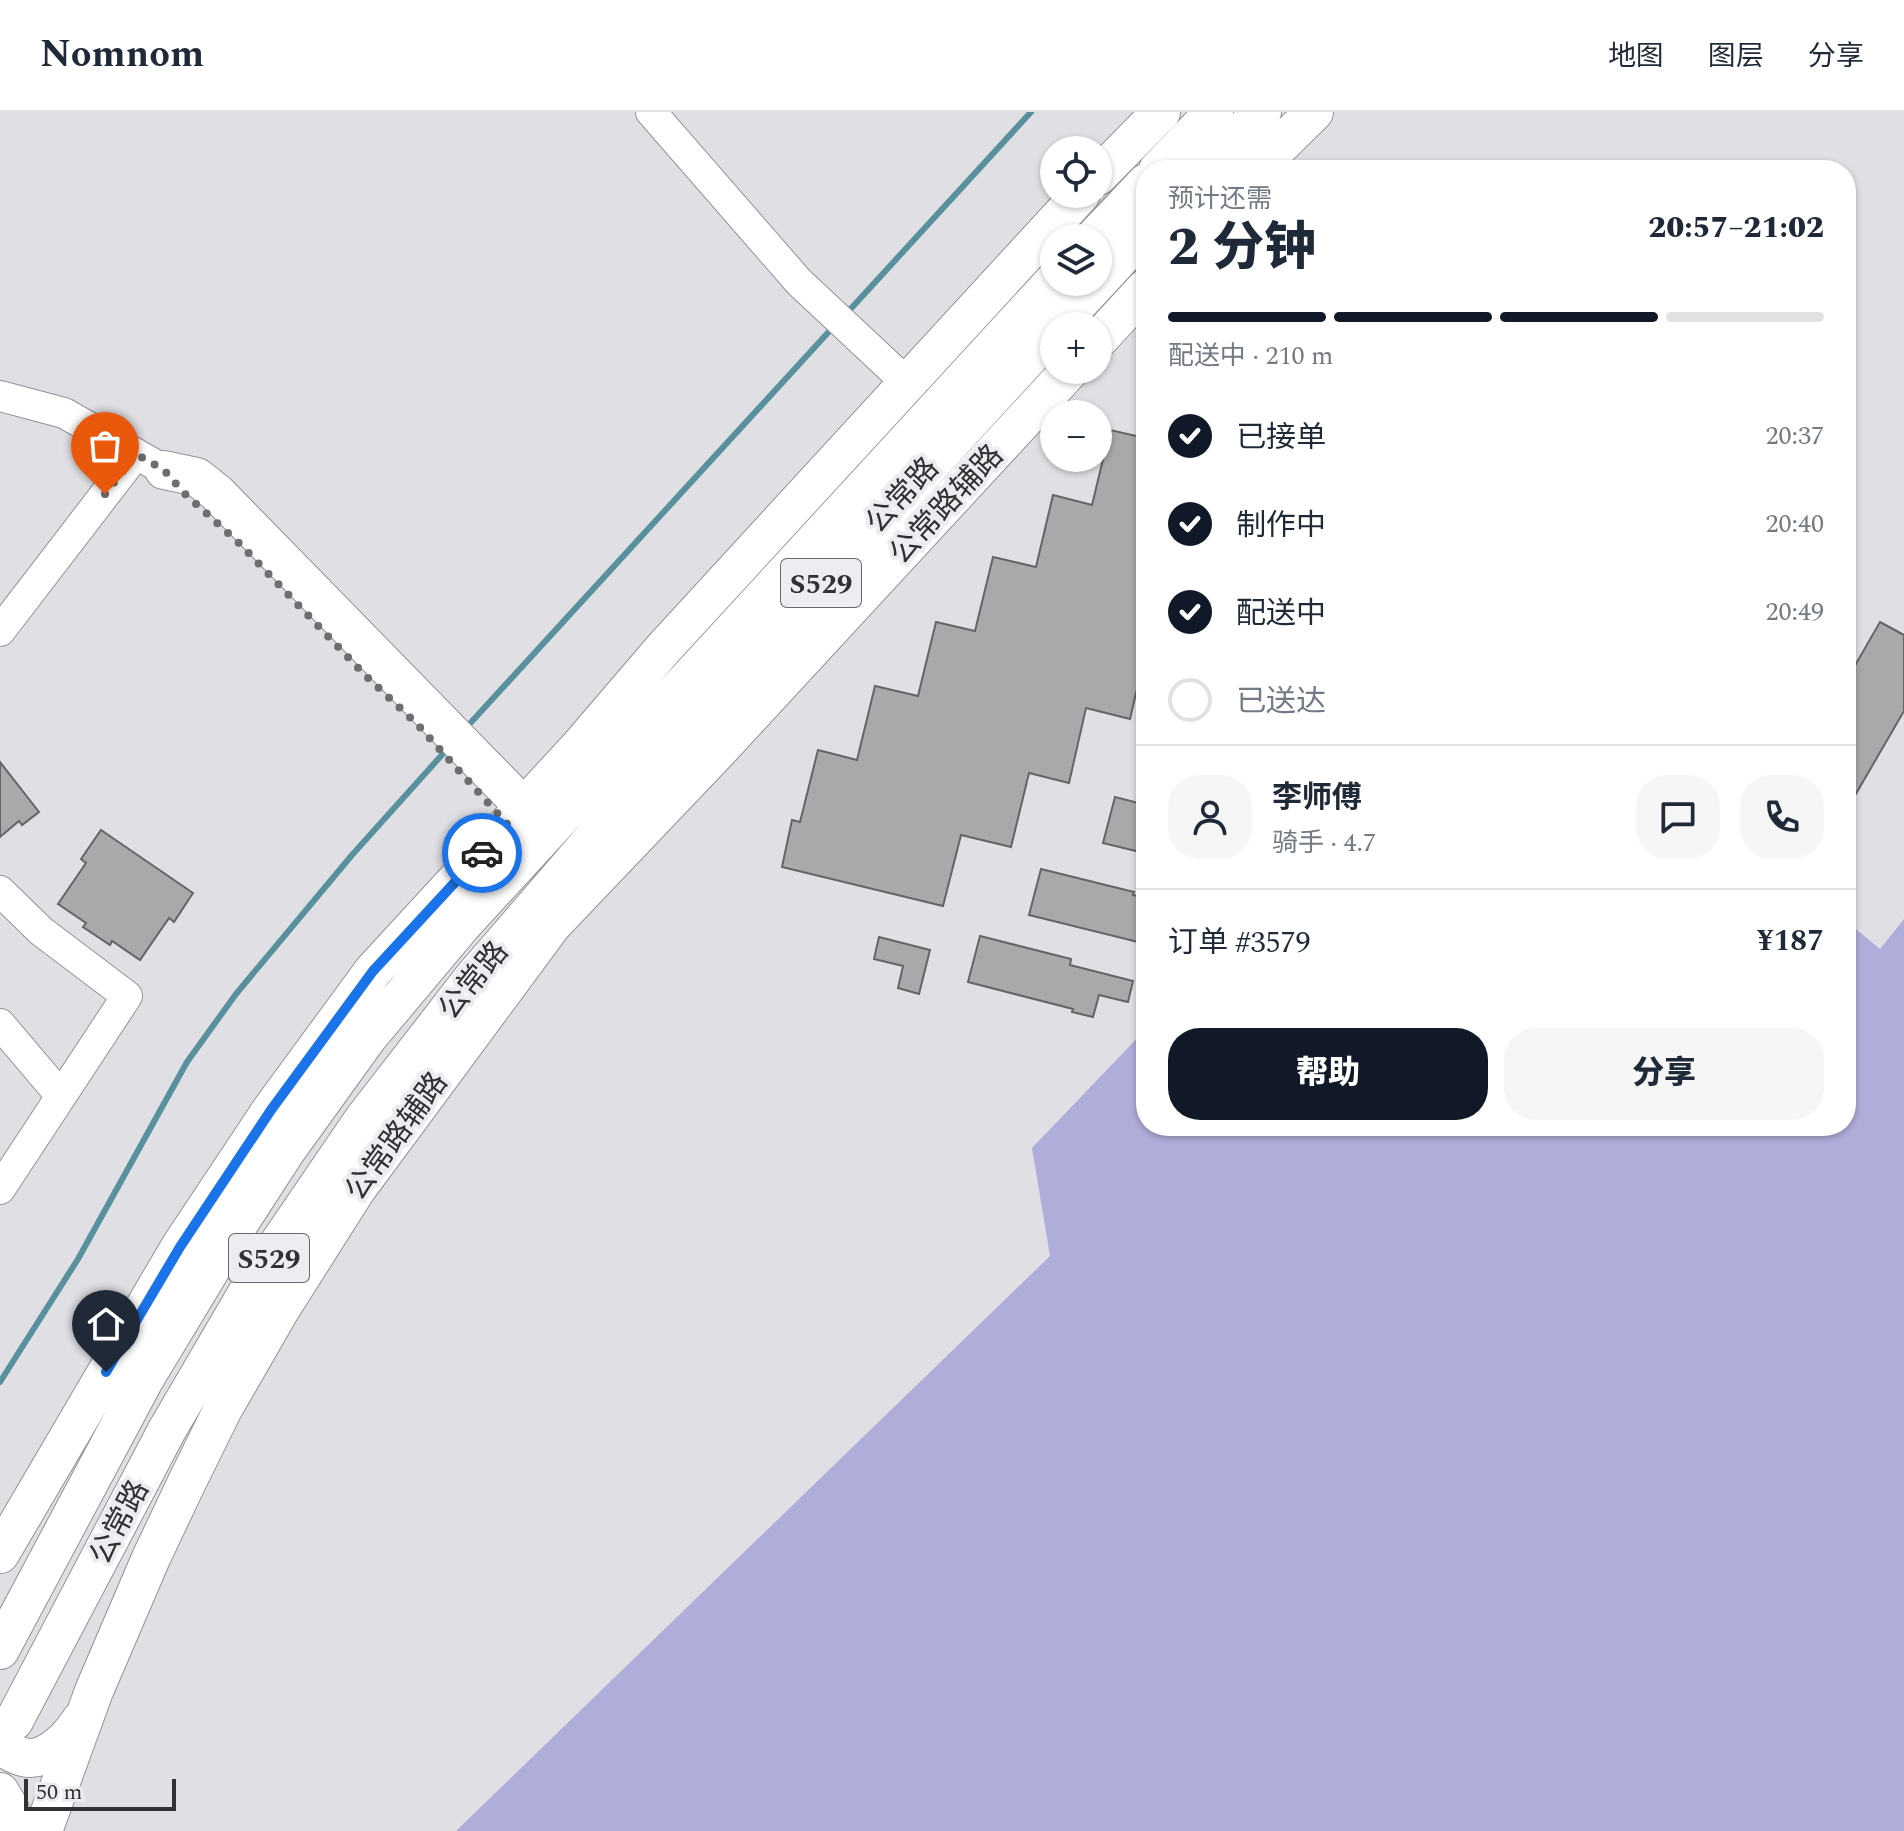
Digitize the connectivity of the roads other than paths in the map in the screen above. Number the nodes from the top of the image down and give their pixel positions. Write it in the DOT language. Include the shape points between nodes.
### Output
graph roads {
  1 [pos="651,112"];
  2 [pos="1161,112"];
  3 [pos="1262,112"];
  4 [pos="1314,112"];
  5 [pos="1204,115"];
  6 [pos="1166,160"];
  7 [pos="1212,160"];
  8 [pos="1265,160"];
  9 [pos="1112,162"];
  10 [pos="1136,194"];
  11 [pos="1068,208"];
  12 [pos="1107,224"];
  13 [pos="1136,241"];
  14 [pos="1112,267"];
  15 [pos="1040,296"];
  16 [pos="1085,296"];
  17 [pos="1136,299"];
  18 [pos="1071,312"];
  19 [pos="1112,325"];
  20 [pos="1040,345"];
  21 [pos="907,383"];
  22 [pos="1057,384"];
  23 [pos="0,396"];
  24 [pos="150,462"];
  25 [pos="0,631"];
  26 [pos="682,687"];
  27 [pos="580,746"];
  28 [pos="516,816"];
  29 [pos="592,840"];
  30 [pos="0,891"];
  31 [pos="552,925"];
  32 [pos="0,1024"];
  33 [pos="61,1096"];
  34 [pos="0,1189"];
  35 [pos="0,1554"];
  36 [pos="0,1650"];
  37 [pos="94,1691"];
  38 [pos="7,1733"];
  39 [pos="0,1792"];
  40 [pos="17,1831"];
  41 [pos="43,1831"];
  1 -- 21 [label="street" via="811,293"];
  2 -- 9 [label="main road"];
  3 -- 7 [label="main road"];
  4 -- 8 [label="main road"];
  5 -- 6 [label="main road"];
  10 -- 12 [label="main road"];
  11 -- 21 [label="main road"];
  13 -- 14 [label="main road, 公常路 / S529"];
  15 -- 26 [label="main road, 公常路 / S529"];
  16 -- 18 [label="main road, 公常路 / S529"];
  17 -- 19 [label="main road"];
  20 -- 29 [label="main road, 公常路 / S529"];
  21 -- 27 [label="main road"];
  22 -- 31 [label="main road, 公常路辅路"];
  23 -- 24 [label="street" via="64,413"];
  24 -- 25 [label="street"];
  24 -- 28 [label="main road" via="197,477 217,493"];
  26 -- 27 [label="main road"];
  26 -- 36 [label="main road, 公常路 / S529" via="453,936 368,1037 286,1151 144,1380"];
  27 -- 28 [label="main road"];
  28 -- 35 [label="main road" via="373,971 271,1110 180,1247"];
  29 -- 31 [label="main road"];
  29 -- 38 [label="main road, 公常路 / S529" via="473,978 363,1120 260,1271 167,1430"];
  30 -- 33 [label="street" via="41,931 127,996"];
  31 -- 37 [label="main road, 公常路辅路" via="356,1190 280,1310 187,1482"];
  32 -- 33 [label="street"];
  33 -- 34 [label="street"];
  37 -- 38 [label="main road" via="75,1729 46,1753 26,1758"];
  37 -- 41 [label="main road, 公常路辅路"];
  39 -- 40 [label="main road"];
}
